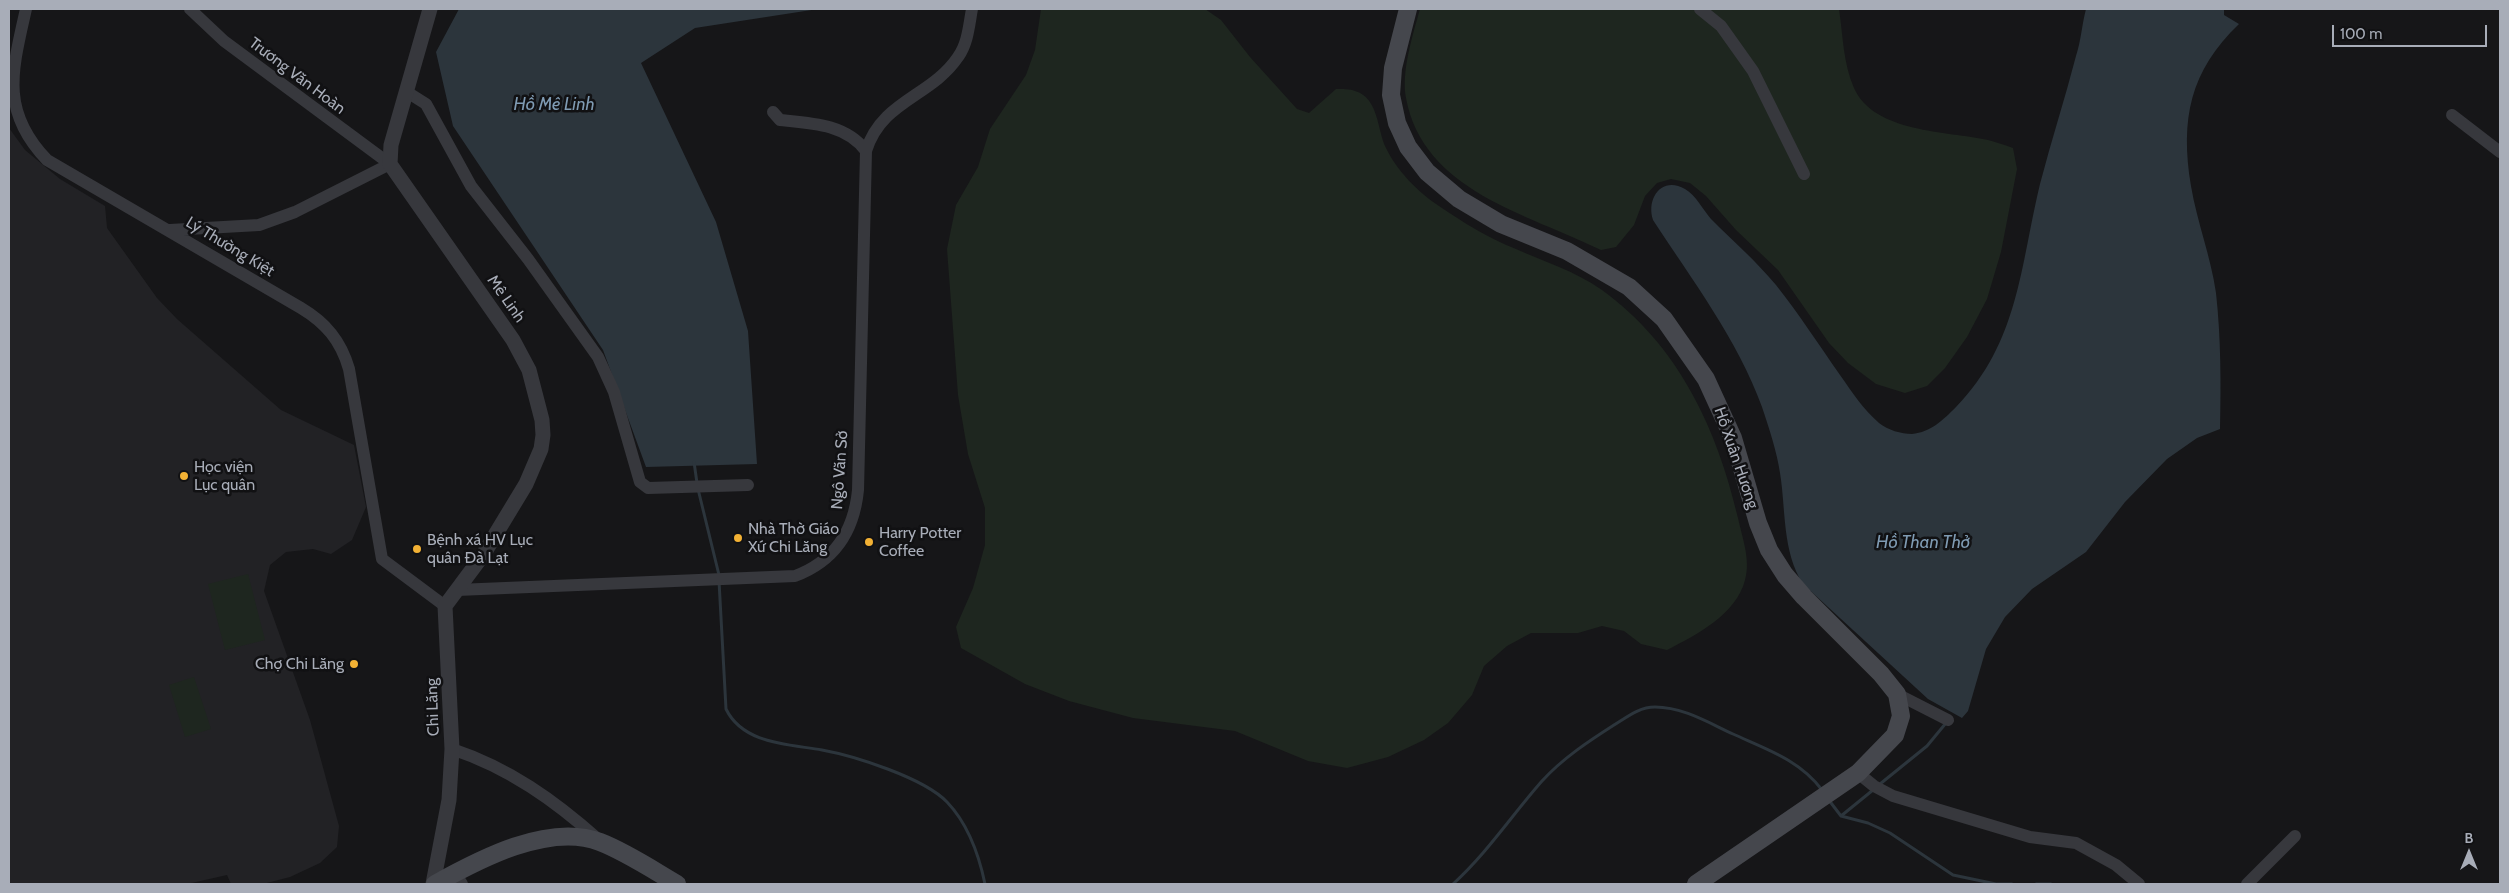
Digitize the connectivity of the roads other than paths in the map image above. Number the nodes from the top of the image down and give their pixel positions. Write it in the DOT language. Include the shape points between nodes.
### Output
graph roads {
  1 [pos="26,9"];
  2 [pos="190,9"];
  3 [pos="430,9"];
  4 [pos="972,9"];
  5 [pos="1408,9"];
  6 [pos="1700,9"];
  7 [pos="407,92"];
  8 [pos="773,112"];
  9 [pos="2452,116"];
  10 [pos="866,152"];
  11 [pos="2500,152"];
  12 [pos="390,164"];
  13 [pos="1804,174"];
  14 [pos="169,230"];
  15 [pos="748,485"];
  16 [pos="457,590"];
  17 [pos="445,606"];
  18 [pos="1897,694"];
  19 [pos="1948,720"];
  20 [pos="452,749"];
  21 [pos="1853,776"];
  22 [pos="2295,836"];
  23 [pos="600,842"];
  24 [pos="458,879"];
  25 [pos="658,879"];
  26 [pos="434,884"];
  27 [pos="677,884"];
  28 [pos="1696,884"];
  29 [pos="2139,884"];
  30 [pos="2247,884"];
  1 -- 14 [label="street, Lý Thường Kiệt" via="12,95 17,122 27,138 47,160"];
  2 -- 12 [label="street, Trương Văn Hoàn" via="224,41"];
  3 -- 7 [label="street"];
  4 -- 10 [label="street, Ngô Văn Sở" via="958,57 943,74 875,128"];
  5 -- 18 [label="main road, Hồ Xuân Hương" via="1395,60 1392,95 1397,123 1408,147 1427,172 1459,199 1501,224 1575,255 1629,287 1664,319 1706,379 1732,438 1758,524 1784,575 1882,674"];
  6 -- 13 [label="street" via="1721,26 1753,72"];
  7 -- 12 [label="street" via="391,145"];
  7 -- 15 [label="street" via="426,104 470,186 528,259 598,357 614,392 640,482 648,488"];
  8 -- 10 [label="street" via="780,120 824,126 851,134"];
  9 -- 11 [label="street"];
  10 -- 16 [label="street, Ngô Văn Sở" via="856,509 837,549 813,568 795,576"];
  12 -- 14 [label="street" via="295,212 259,225"];
  12 -- 16 [label="street, Mê Linh" via="513,340 529,370 542,420 541,449 526,484 483,556"];
  14 -- 17 [label="street, Lý Thường Kiệt" via="317,318 337,340 349,369 382,559"];
  16 -- 17 [label="street, Mê Linh"];
  17 -- 20 [label="street, Chi Lăng"];
  18 -- 19 [label="street"];
  18 -- 21 [label="main road, Hồ Xuân Hương" via="1902,716 1895,735"];
  20 -- 23 [label="street" via="501,768 554,801"];
  20 -- 26 [label="street, Chi Lăng" via="447,810"];
  21 -- 28 [label="main road, Hồ Xuân Hương"];
  21 -- 29 [label="street" via="1893,796 2030,837 2076,843 2116,865"];
  22 -- 30 [label="street"];
  23 -- 24 [label="main road" via="574,837 548,838 518,845 474,863"];
  23 -- 25 [label="main road"];
  24 -- 26 [label="main road"];
  25 -- 27 [label="main road"];
}
